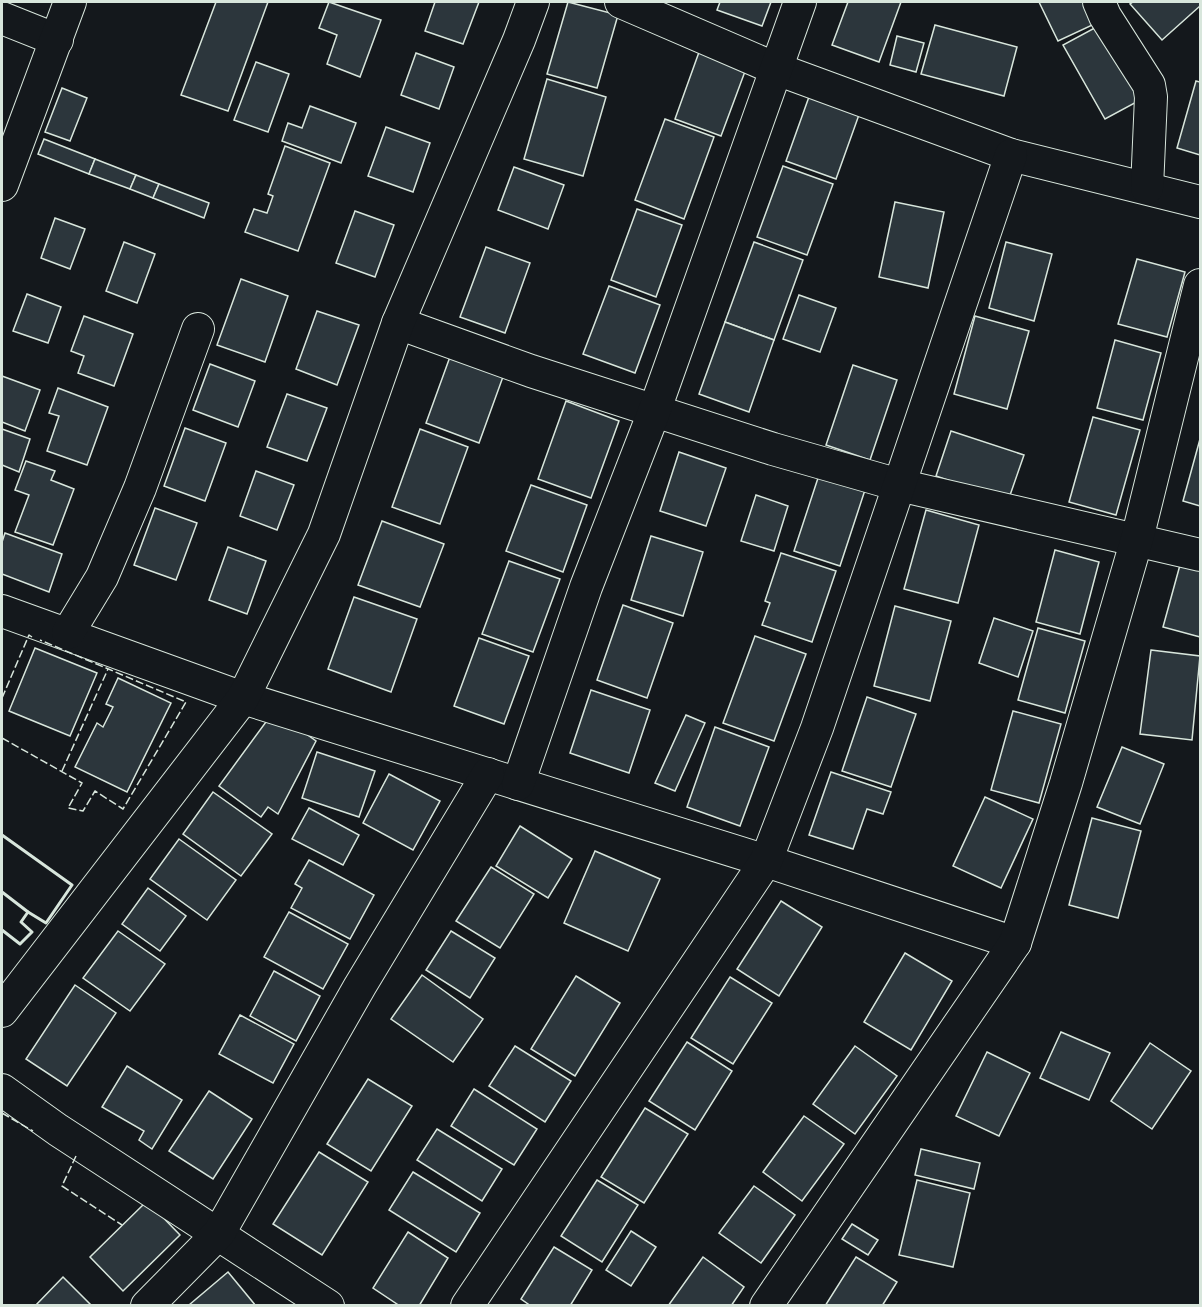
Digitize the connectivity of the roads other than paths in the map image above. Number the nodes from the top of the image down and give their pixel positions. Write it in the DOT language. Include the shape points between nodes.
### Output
graph roads {
  1 [pos="70,2"];
  2 [pos="532,2"];
  3 [pos="621,2"];
  4 [pos="800,2"];
  5 [pos="1099,2"];
  6 [pos="2,18"];
  7 [pos="57,40"];
  8 [pos="774,68"];
  9 [pos="1011,155"];
  10 [pos="2,184"];
  11 [pos="1147,188"];
  12 [pos="1200,202"];
  13 [pos="1200,285"];
  14 [pos="398,323"];
  15 [pos="198,329"];
  16 [pos="654,412"];
  17 [pos="899,484"];
  18 [pos="1137,539"];
  19 [pos="1200,555"];
  20 [pos="2,611"];
  21 [pos="68,633"];
  22 [pos="243,698"];
  23 [pos="488,774"];
  24 [pos="518,784"];
  25 [pos="766,861"];
  26 [pos="1015,943"];
  27 [pos="2,1011"];
  28 [pos="2,1090"];
  29 [pos="219,1233"];
  30 [pos="147,1305"];
  31 [pos="328,1305"];
  32 [pos="467,1305"];
  33 [pos="766,1305"];
  1 -- 7 [label="street"];
  2 -- 14 [label="street"];
  3 -- 8 [label="street"];
  4 -- 8 [label="street"];
  5 -- 11 [label="street" via="1149,85"];
  6 -- 7 [label="street"];
  7 -- 10 [label="street"];
  8 -- 9 [label="street"];
  8 -- 16 [label="street"];
  9 -- 11 [label="street"];
  9 -- 17 [label="street"];
  11 -- 12 [label="street"];
  13 -- 18 [label="street"];
  14 -- 16 [label="street"];
  14 -- 22 [label="street" via="324,534"];
  15 -- 21 [label="street" via="140,488 102,577"];
  16 -- 17 [label="street"];
  16 -- 24 [label="street" via="586,586"];
  17 -- 18 [label="street"];
  17 -- 25 [label="street" via="817,728"];
  18 -- 19 [label="street"];
  18 -- 26 [label="street"];
  20 -- 21 [label="street"];
  21 -- 22 [label="street"];
  22 -- 23 [label="street"];
  22 -- 27 [label="street"];
  23 -- 24 [label="street"];
  23 -- 29 [label="street" via="354,996"];
  24 -- 25 [label="street"];
  25 -- 26 [label="street"];
  25 -- 32 [label="street"];
  26 -- 33 [label="street"];
  28 -- 29 [label="street"];
  29 -- 30 [label="street"];
  29 -- 31 [label="street"];
}
